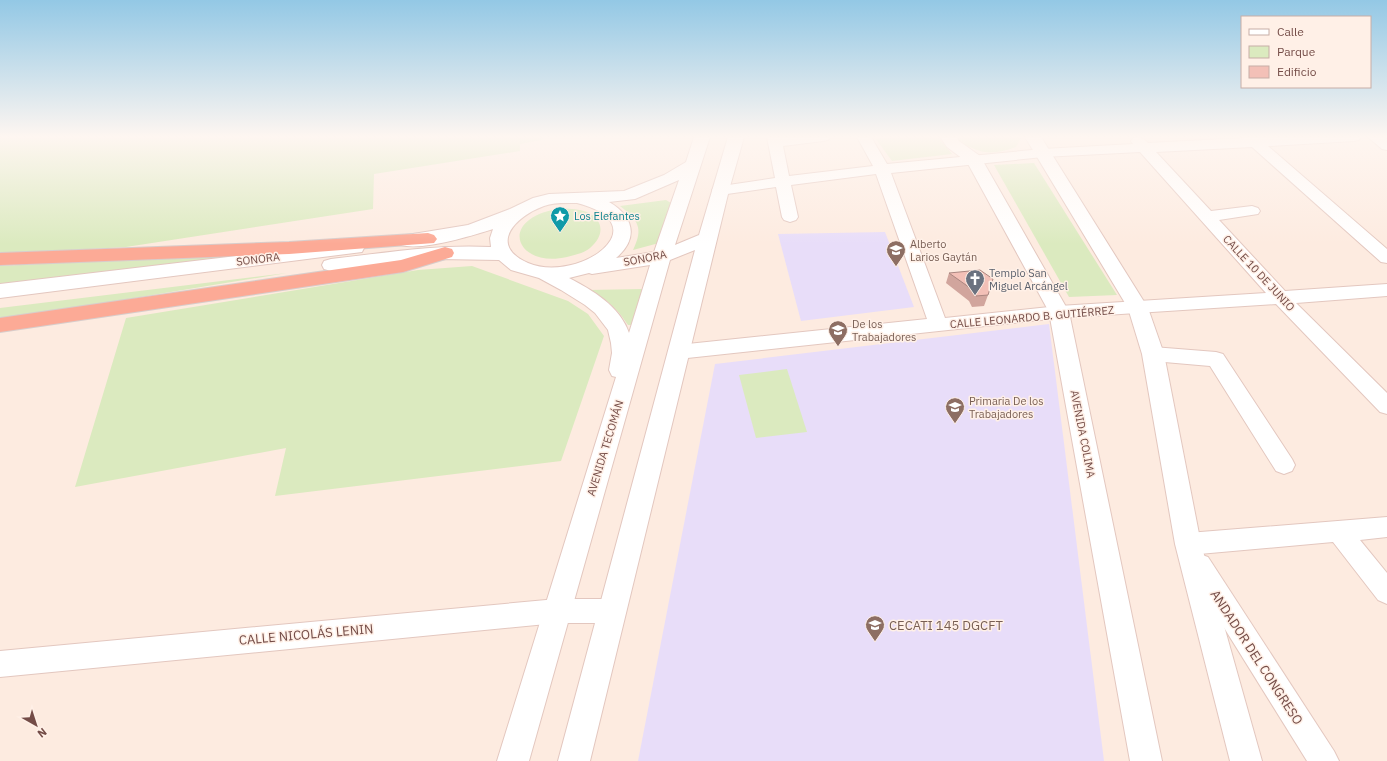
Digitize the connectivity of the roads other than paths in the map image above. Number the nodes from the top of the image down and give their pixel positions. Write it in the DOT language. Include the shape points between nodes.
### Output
graph roads {
  1 [pos="679,173"];
  2 [pos="696,173"];
  3 [pos="714,173"];
  4 [pos="780,173"];
  5 [pos="855,173"];
  6 [pos="883,173"];
  7 [pos="981,173"];
  8 [pos="1055,173"];
  9 [pos="1168,173"];
  10 [pos="1290,173"];
  11 [pos="782,182"];
  12 [pos="702,192"];
  13 [pos="627,196"];
  14 [pos="579,198"];
  15 [pos="1252,211"];
  16 [pos="514,214"];
  17 [pos="1207,216"];
  18 [pos="790,217"];
  19 [pos="428,239"];
  20 [pos="707,239"];
  21 [pos="445,253"];
  22 [pos="503,254"];
  23 [pos="662,257"];
  24 [pos="1387,258"];
  25 [pos="0,259"];
  26 [pos="581,269"];
  27 [pos="544,273"];
  28 [pos="1387,290"];
  29 [pos="0,291"];
  30 [pos="1281,298"];
  31 [pos="0,301"];
  32 [pos="1138,308"];
  33 [pos="1059,312"];
  34 [pos="938,324"];
  35 [pos="0,325"];
  36 [pos="678,352"];
  37 [pos="1153,354"];
  38 [pos="1387,406"];
  39 [pos="616,412"];
  40 [pos="1284,465"];
  41 [pos="1387,527"];
  42 [pos="1339,531"];
  43 [pos="1190,548"];
  44 [pos="1387,592"];
  45 [pos="557,611"];
  46 [pos="613,611"];
  47 [pos="0,664"];
  48 [pos="513,761"];
  49 [pos="574,761"];
  50 [pos="1146,761"];
  51 [pos="1246,761"];
  52 [pos="1324,761"];
  1 -- 13 [label="street"];
  2 -- 12 [label="street, AVENIDA TECOMÁN"];
  3 -- 12 [label="street, AVENIDA TECOMÁN"];
  4 -- 11 [label="street"];
  5 -- 11 [label="street"];
  6 -- 34 [label="street"];
  7 -- 33 [label="street, AVENIDA COLIMA"];
  8 -- 32 [label="street"];
  9 -- 17 [label="street, CALLE 10 DE JUNIO"];
  10 -- 24 [label="street"];
  11 -- 12 [label="street"];
  11 -- 18 [label="street"];
  12 -- 13 [label="street"];
  12 -- 20 [label="street, AVENIDA TECOMÁN"];
  12 -- 23 [label="street, AVENIDA TECOMÁN"];
  13 -- 14 [label="street"];
  14 -- 16 [label="street, SONORA" via="544,200"];
  14 -- 26 [label="street, SONORA" via="601,204 614,212 622,223 622,236 615,249 601,261"];
  15 -- 17 [label="street"];
  16 -- 19 [label="street, SONORA" via="491,224"];
  16 -- 22 [label="street, SONORA" via="504,223 499,233 499,244"];
  17 -- 30 [label="street, CALLE 10 DE JUNIO"];
  19 -- 25 [label="highway" via="289,248"];
  19 -- 29 [label="street, SONORA"];
  20 -- 23 [label="street, SONORA"];
  20 -- 36 [label="street, AVENIDA TECOMÁN"];
  21 -- 22 [label="street, SONORA" via="477,251"];
  21 -- 31 [label="street, SONORA"];
  21 -- 35 [label="highway" via="403,266"];
  22 -- 27 [label="street, SONORA" via="519,266"];
  23 -- 26 [label="street, SONORA"];
  23 -- 39 [label="street, AVENIDA TECOMÁN"];
  26 -- 27 [label="street, SONORA"];
  27 -- 39 [label="street" via="600,306 616,323 623,344"];
  28 -- 30 [label="street, CALLE LEONARDO B. GUTIÉRREZ"];
  30 -- 32 [label="street, CALLE LEONARDO B. GUTIÉRREZ"];
  30 -- 38 [label="street, CALLE 10 DE JUNIO"];
  32 -- 33 [label="street, CALLE LEONARDO B. GUTIÉRREZ"];
  32 -- 37 [label="street"];
  33 -- 34 [label="street, CALLE LEONARDO B. GUTIÉRREZ"];
  33 -- 50 [label="street, AVENIDA COLIMA"];
  34 -- 36 [label="street, CALLE LEONARDO B. GUTIÉRREZ"];
  36 -- 46 [label="street, AVENIDA TECOMÁN"];
  37 -- 40 [label="street" via="1216,359"];
  37 -- 43 [label="street"];
  39 -- 45 [label="street, AVENIDA TECOMÁN"];
  41 -- 42 [label="street"];
  42 -- 43 [label="street"];
  42 -- 44 [label="street"];
  43 -- 51 [label="street"];
  43 -- 52 [label="street, ANDADOR DEL CONGRESO"];
  45 -- 46 [label="street, CALLE NICOLÁS LENIN"];
  45 -- 47 [label="street, CALLE NICOLÁS LENIN"];
  45 -- 48 [label="street, AVENIDA TECOMÁN"];
  46 -- 49 [label="street, AVENIDA TECOMÁN"];
}
